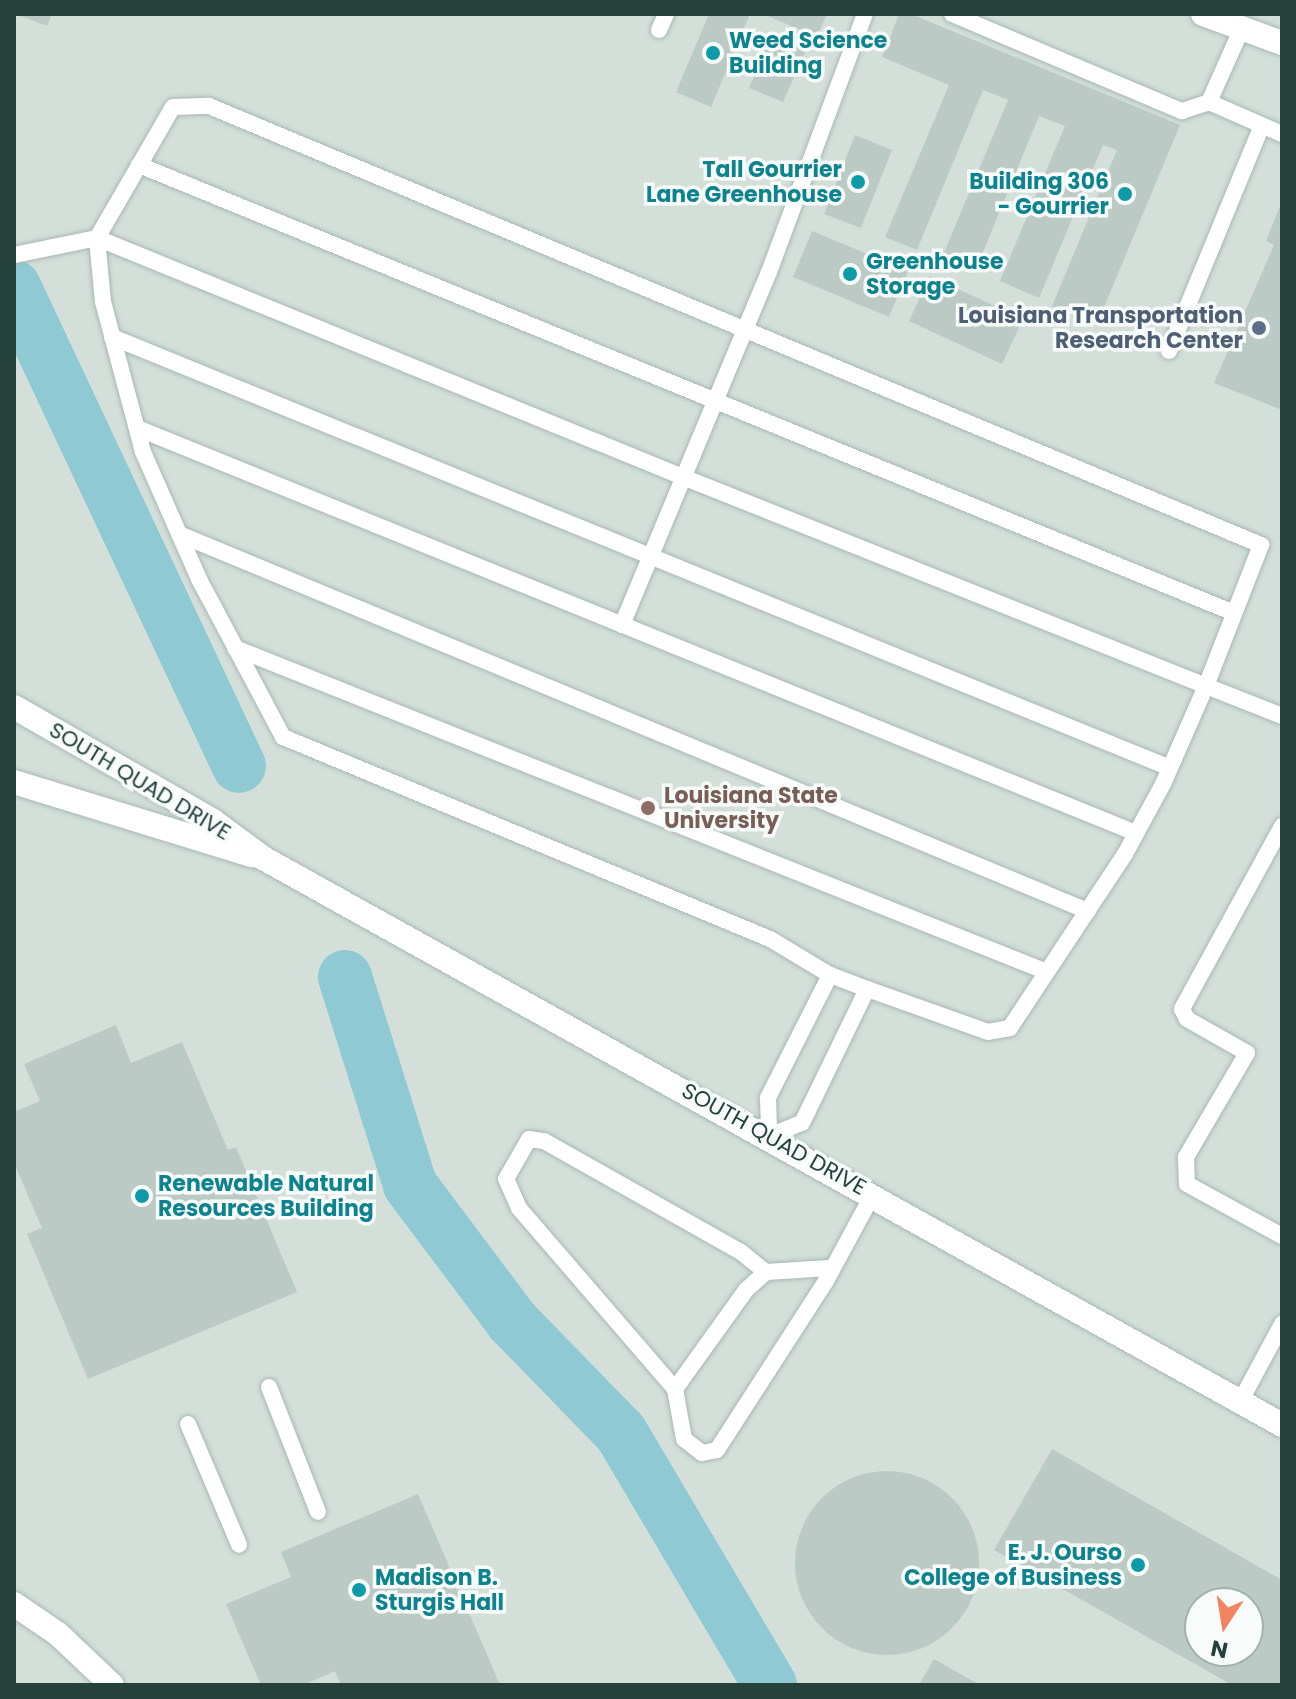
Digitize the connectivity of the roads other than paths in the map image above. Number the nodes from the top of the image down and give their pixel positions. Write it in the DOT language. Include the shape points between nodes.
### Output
graph roads {
  1 [pos="865,14"];
  2 [pos="952,14"];
  3 [pos="1203,14"];
  4 [pos="1242,28"];
  5 [pos="1282,43"];
  6 [pos="1209,102"];
  7 [pos="1262,125"];
  8 [pos="1282,134"];
  9 [pos="139,165"];
  10 [pos="97,238"];
  11 [pos="14,255"];
  12 [pos="746,328"];
  13 [pos="112,337"];
  14 [pos="1169,351"];
  15 [pos="716,399"];
  16 [pos="137,428"];
  17 [pos="683,477"];
  18 [pos="179,534"];
  19 [pos="649,559"];
  20 [pos="1234,613"];
  21 [pos="622,625"];
  22 [pos="235,648"];
  23 [pos="1206,686"];
  24 [pos="14,707"];
  25 [pos="1282,716"];
  26 [pos="1170,768"];
  27 [pos="14,782"];
  28 [pos="1282,826"];
  29 [pos="1136,833"];
  30 [pos="263,858"];
  31 [pos="1088,911"];
  32 [pos="1047,972"];
  33 [pos="830,975"];
  34 [pos="867,989"];
  35 [pos="769,1136"];
  36 [pos="873,1194"];
  37 [pos="1282,1236"];
  38 [pos="829,1268"];
  39 [pos="766,1272"];
  40 [pos="1282,1324"];
  41 [pos="269,1387"];
  42 [pos="675,1389"];
  43 [pos="1240,1402"];
  44 [pos="188,1424"];
  45 [pos="1282,1425"];
  46 [pos="318,1512"];
  47 [pos="239,1545"];
  48 [pos="14,1604"];
  49 [pos="112,1685"];
  1 -- 12 [label="lane"];
  2 -- 6 [label="lane" via="1182,111"];
  3 -- 4 [label="street"];
  4 -- 5 [label="street"];
  4 -- 6 [label="lane"];
  6 -- 7 [label="lane"];
  7 -- 8 [label="lane"];
  7 -- 14 [label="lane"];
  9 -- 10 [label="lane"];
  9 -- 12 [label="lane" via="173,107 209,106"];
  9 -- 15 [label="lane"];
  10 -- 11 [label="lane"];
  10 -- 13 [label="lane" via="96,269"];
  10 -- 17 [label="lane"];
  12 -- 15 [label="lane"];
  12 -- 20 [label="lane" via="1247,534 1261,545"];
  13 -- 16 [label="lane"];
  13 -- 19 [label="lane"];
  15 -- 17 [label="lane"];
  15 -- 20 [label="lane"];
  16 -- 18 [label="lane"];
  16 -- 21 [label="lane"];
  17 -- 19 [label="lane"];
  17 -- 23 [label="lane"];
  18 -- 22 [label="lane"];
  18 -- 31 [label="lane"];
  19 -- 21 [label="lane"];
  19 -- 26 [label="lane"];
  20 -- 23 [label="lane"];
  21 -- 29 [label="lane"];
  22 -- 32 [label="lane"];
  22 -- 33 [label="lane" via="283,737 770,939"];
  23 -- 25 [label="lane"];
  23 -- 26 [label="lane"];
  24 -- 30 [label="street, SOUTH QUAD DRIVE" via="213,821"];
  26 -- 29 [label="lane"];
  27 -- 30 [label="street, SOUTH QUAD DRIVE" via="202,844"];
  28 -- 37 [label="lane" via="1182,1009 1187,1019 1247,1053 1186,1157 1187,1184"];
  29 -- 31 [label="lane"];
  30 -- 35 [label="street, SOUTH QUAD DRIVE"];
  31 -- 32 [label="lane"];
  32 -- 34 [label="lane" via="1010,1028 988,1032"];
  33 -- 34 [label="lane"];
  33 -- 35 [label="lane" via="768,1098"];
  34 -- 35 [label="lane" via="802,1123"];
  35 -- 36 [label="street, SOUTH QUAD DRIVE"];
  36 -- 38 [label="lane"];
  36 -- 43 [label="street, SOUTH QUAD DRIVE"];
  38 -- 39 [label="lane"];
  38 -- 42 [label="lane" via="826,1281 717,1450 702,1453 684,1439"];
  39 -- 42 [label="lane" via="746,1290"];
  39 -- 42 [label="lane" via="544,1141 529,1139 506,1179 519,1208"];
  40 -- 43 [label="lane"];
  41 -- 46 [label="lane"];
  43 -- 45 [label="street, SOUTH QUAD DRIVE"];
  44 -- 47 [label="lane"];
  48 -- 49 [label="street" via="58,1634"];
}
